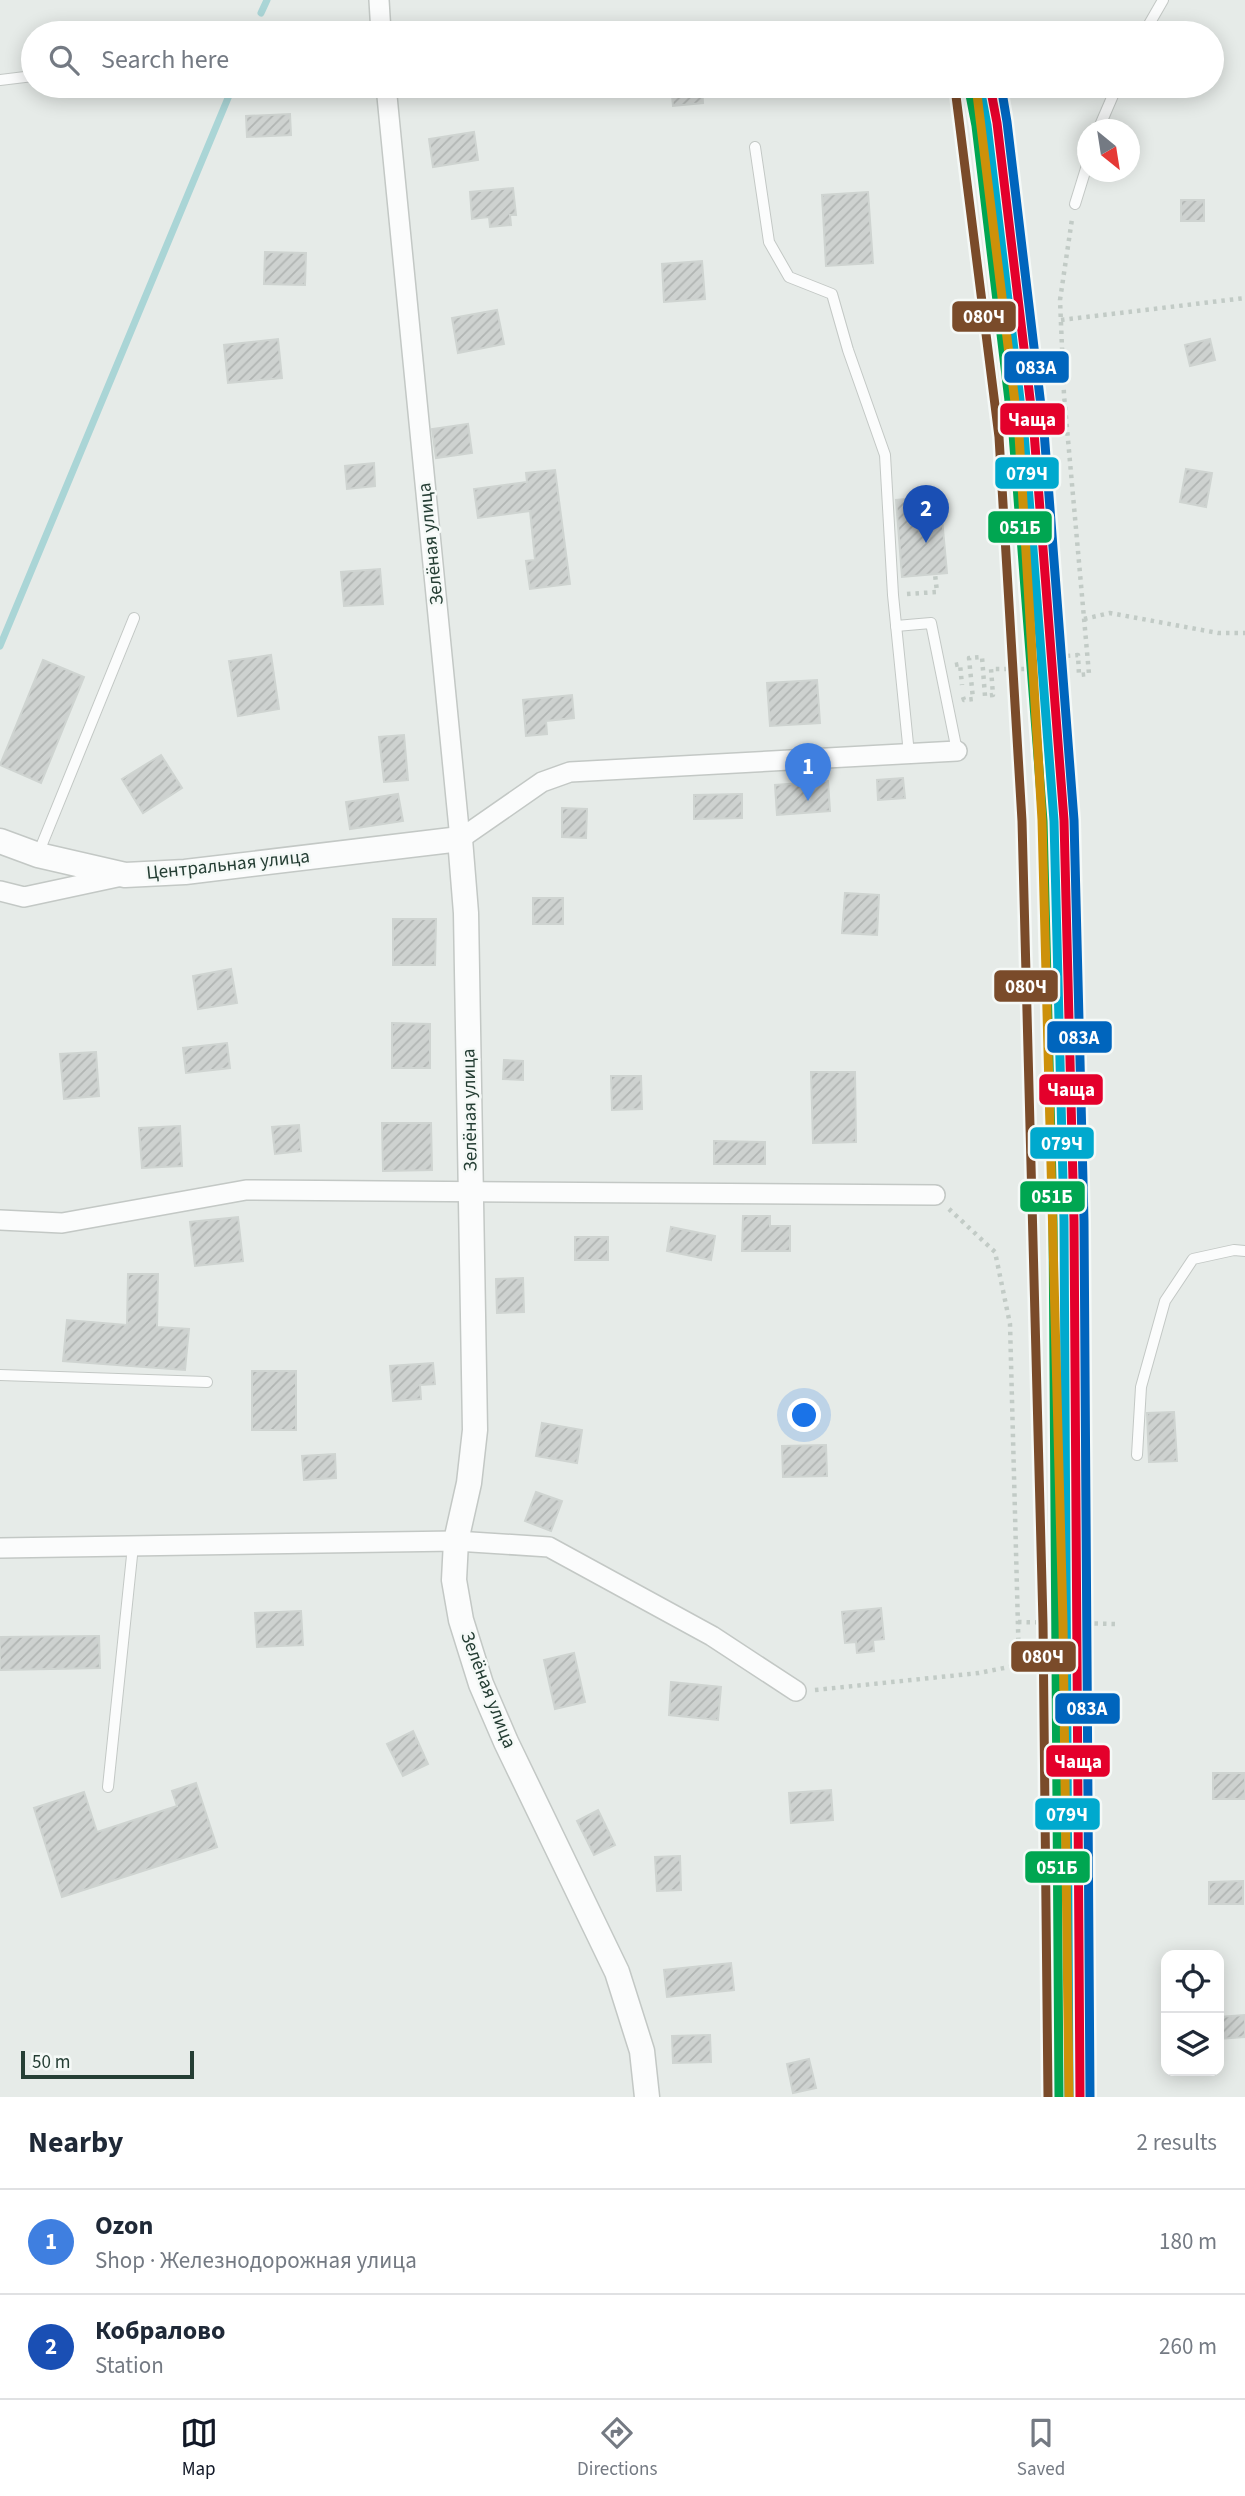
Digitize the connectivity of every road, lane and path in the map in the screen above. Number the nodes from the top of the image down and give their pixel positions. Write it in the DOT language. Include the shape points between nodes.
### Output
graph roads {
  1 [pos="379,0"];
  2 [pos="1163,0"];
  3 [pos="380,21"];
  4 [pos="1151,21"];
  5 [pos="21,77"];
  6 [pos="0,80"];
  7 [pos="387,98"];
  8 [pos="1112,98"];
  9 [pos="1103,119"];
  10 [pos="755,147"];
  11 [pos="1081,182"];
  12 [pos="1074,204"];
  13 [pos="1245,298"];
  14 [pos="1060,320"];
  15 [pos="935,574"];
  16 [pos="893,595"];
  17 [pos="134,618"];
  18 [pos="1084,619"];
  19 [pos="896,626"];
  20 [pos="1245,633"];
  21 [pos="940,669"];
  22 [pos="1040,669"];
  23 [pos="957,751"];
  24 [pos="909,754"];
  25 [pos="460,839"];
  26 [pos="0,841"];
  27 [pos="38,855"];
  28 [pos="125,875"];
  29 [pos="0,891"];
  30 [pos="472,1190"];
  31 [pos="935,1195"];
  32 [pos="0,1220"];
  33 [pos="1245,1251"];
  34 [pos="0,1375"];
  35 [pos="207,1382"];
  36 [pos="1137,1455"];
  37 [pos="456,1541"];
  38 [pos="133,1546"];
  39 [pos="0,1548"];
  40 [pos="1018,1622"];
  41 [pos="1066,1623"];
  42 [pos="1117,1624"];
  43 [pos="796,1691"];
  44 [pos="108,1787"];
  45 [pos="647,2097"];
  1 -- 3 [label="street"];
  2 -- 4 [label="lane"];
  5 -- 6 [label="lane"];
  7 -- 25 [label="street, Зелёная улица"];
  8 -- 9 [label="lane"];
  10 -- 16 [label="lane" via="769,242 789,276 832,294 885,455"];
  11 -- 12 [label="lane"];
  12 -- 14 [label="path"];
  13 -- 14 [label="path"];
  14 -- 18 [label="path"];
  15 -- 16 [label="path" via="937,592"];
  16 -- 19 [label="lane"];
  17 -- 27 [label="lane"];
  18 -- 20 [label="path" via="1110,613 1218,633"];
  18 -- 22 [label="path" via="1089,674 1079,675 1078,655 1053,657"];
  19 -- 21 [label="lane" via="931,623"];
  19 -- 24 [label="lane"];
  21 -- 22 [label="path" via="960,664 964,700 973,699 969,658 982,657 985,696 993,695 991,669"];
  21 -- 23 [label="lane"];
  22 -- 41 [label="path" via="1050,821"];
  23 -- 24 [label="street"];
  24 -- 25 [label="street" via="570,772 542,782"];
  25 -- 28 [label="street, Центральная улица" via="186,872"];
  25 -- 30 [label="street, Зелёная улица"];
  26 -- 27 [label="street, Центральная улица"];
  27 -- 28 [label="street, Центральная улица"];
  28 -- 29 [label="street" via="24,897"];
  30 -- 31 [label="street"];
  30 -- 32 [label="street" via="246,1190 62,1223"];
  30 -- 37 [label="street, Зелёная улица" via="475,1430"];
  31 -- 40 [label="path" via="995,1252 1010,1324"];
  33 -- 36 [label="lane" via="1194,1259 1165,1301 1141,1387"];
  34 -- 35 [label="lane"];
  37 -- 38 [label="street"];
  37 -- 43 [label="street" via="550,1547 712,1636"];
  37 -- 45 [label="street, Зелёная улица" via="454,1580 481,1684 617,1972 642,2052"];
  38 -- 39 [label="street"];
  38 -- 44 [label="lane"];
  40 -- 41 [label="path"];
  40 -- 43 [label="path" via="1019,1665"];
  41 -- 42 [label="path"];
}
